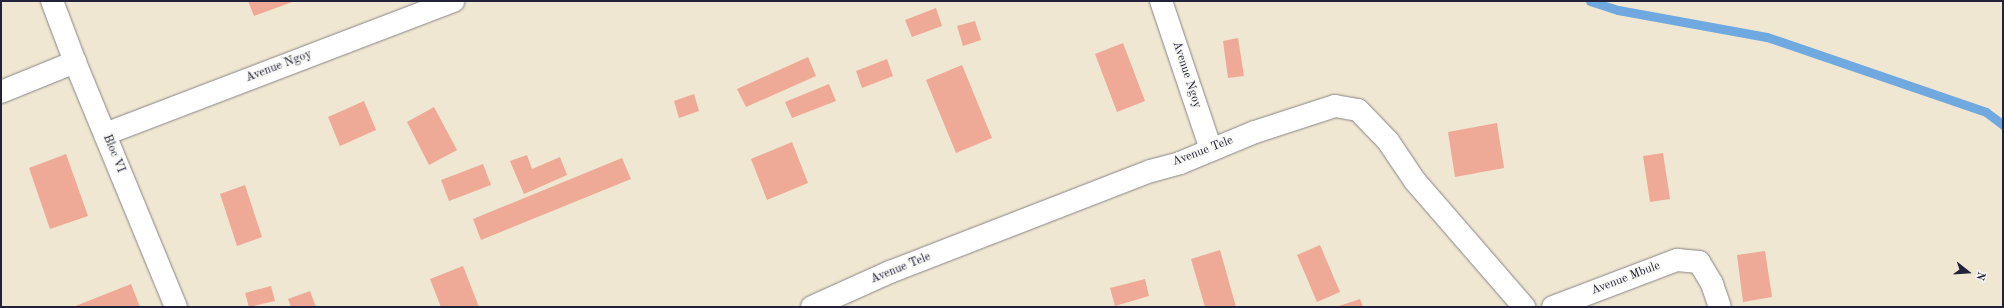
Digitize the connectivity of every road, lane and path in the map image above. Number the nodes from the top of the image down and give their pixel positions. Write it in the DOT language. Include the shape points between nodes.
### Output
graph roads {
  1 [pos="52,1"];
  2 [pos="454,1"];
  3 [pos="1161,1"];
  4 [pos="75,62"];
  5 [pos="1,92"];
  6 [pos="105,134"];
  7 [pos="1210,150"];
  8 [pos="176,307"];
  9 [pos="812,307"];
  10 [pos="1524,307"];
  11 [pos="1553,307"];
  12 [pos="1720,307"];
  1 -- 4 [label="street, Bloc VI"];
  2 -- 6 [label="street, Avenue Ngoy"];
  3 -- 7 [label="street, Avenue Ngoy"];
  4 -- 5 [label="street"];
  4 -- 6 [label="street, Bloc VI"];
  6 -- 8 [label="street, Bloc VI"];
  7 -- 9 [label="street, Avenue Tele" via="890,272"];
  7 -- 10 [label="street, Avenue Tele" via="1255,132 1335,106 1358,110 1388,141 1415,181"];
  11 -- 12 [label="street, Avenue Mbule" via="1677,260 1699,262 1712,284"];
}
